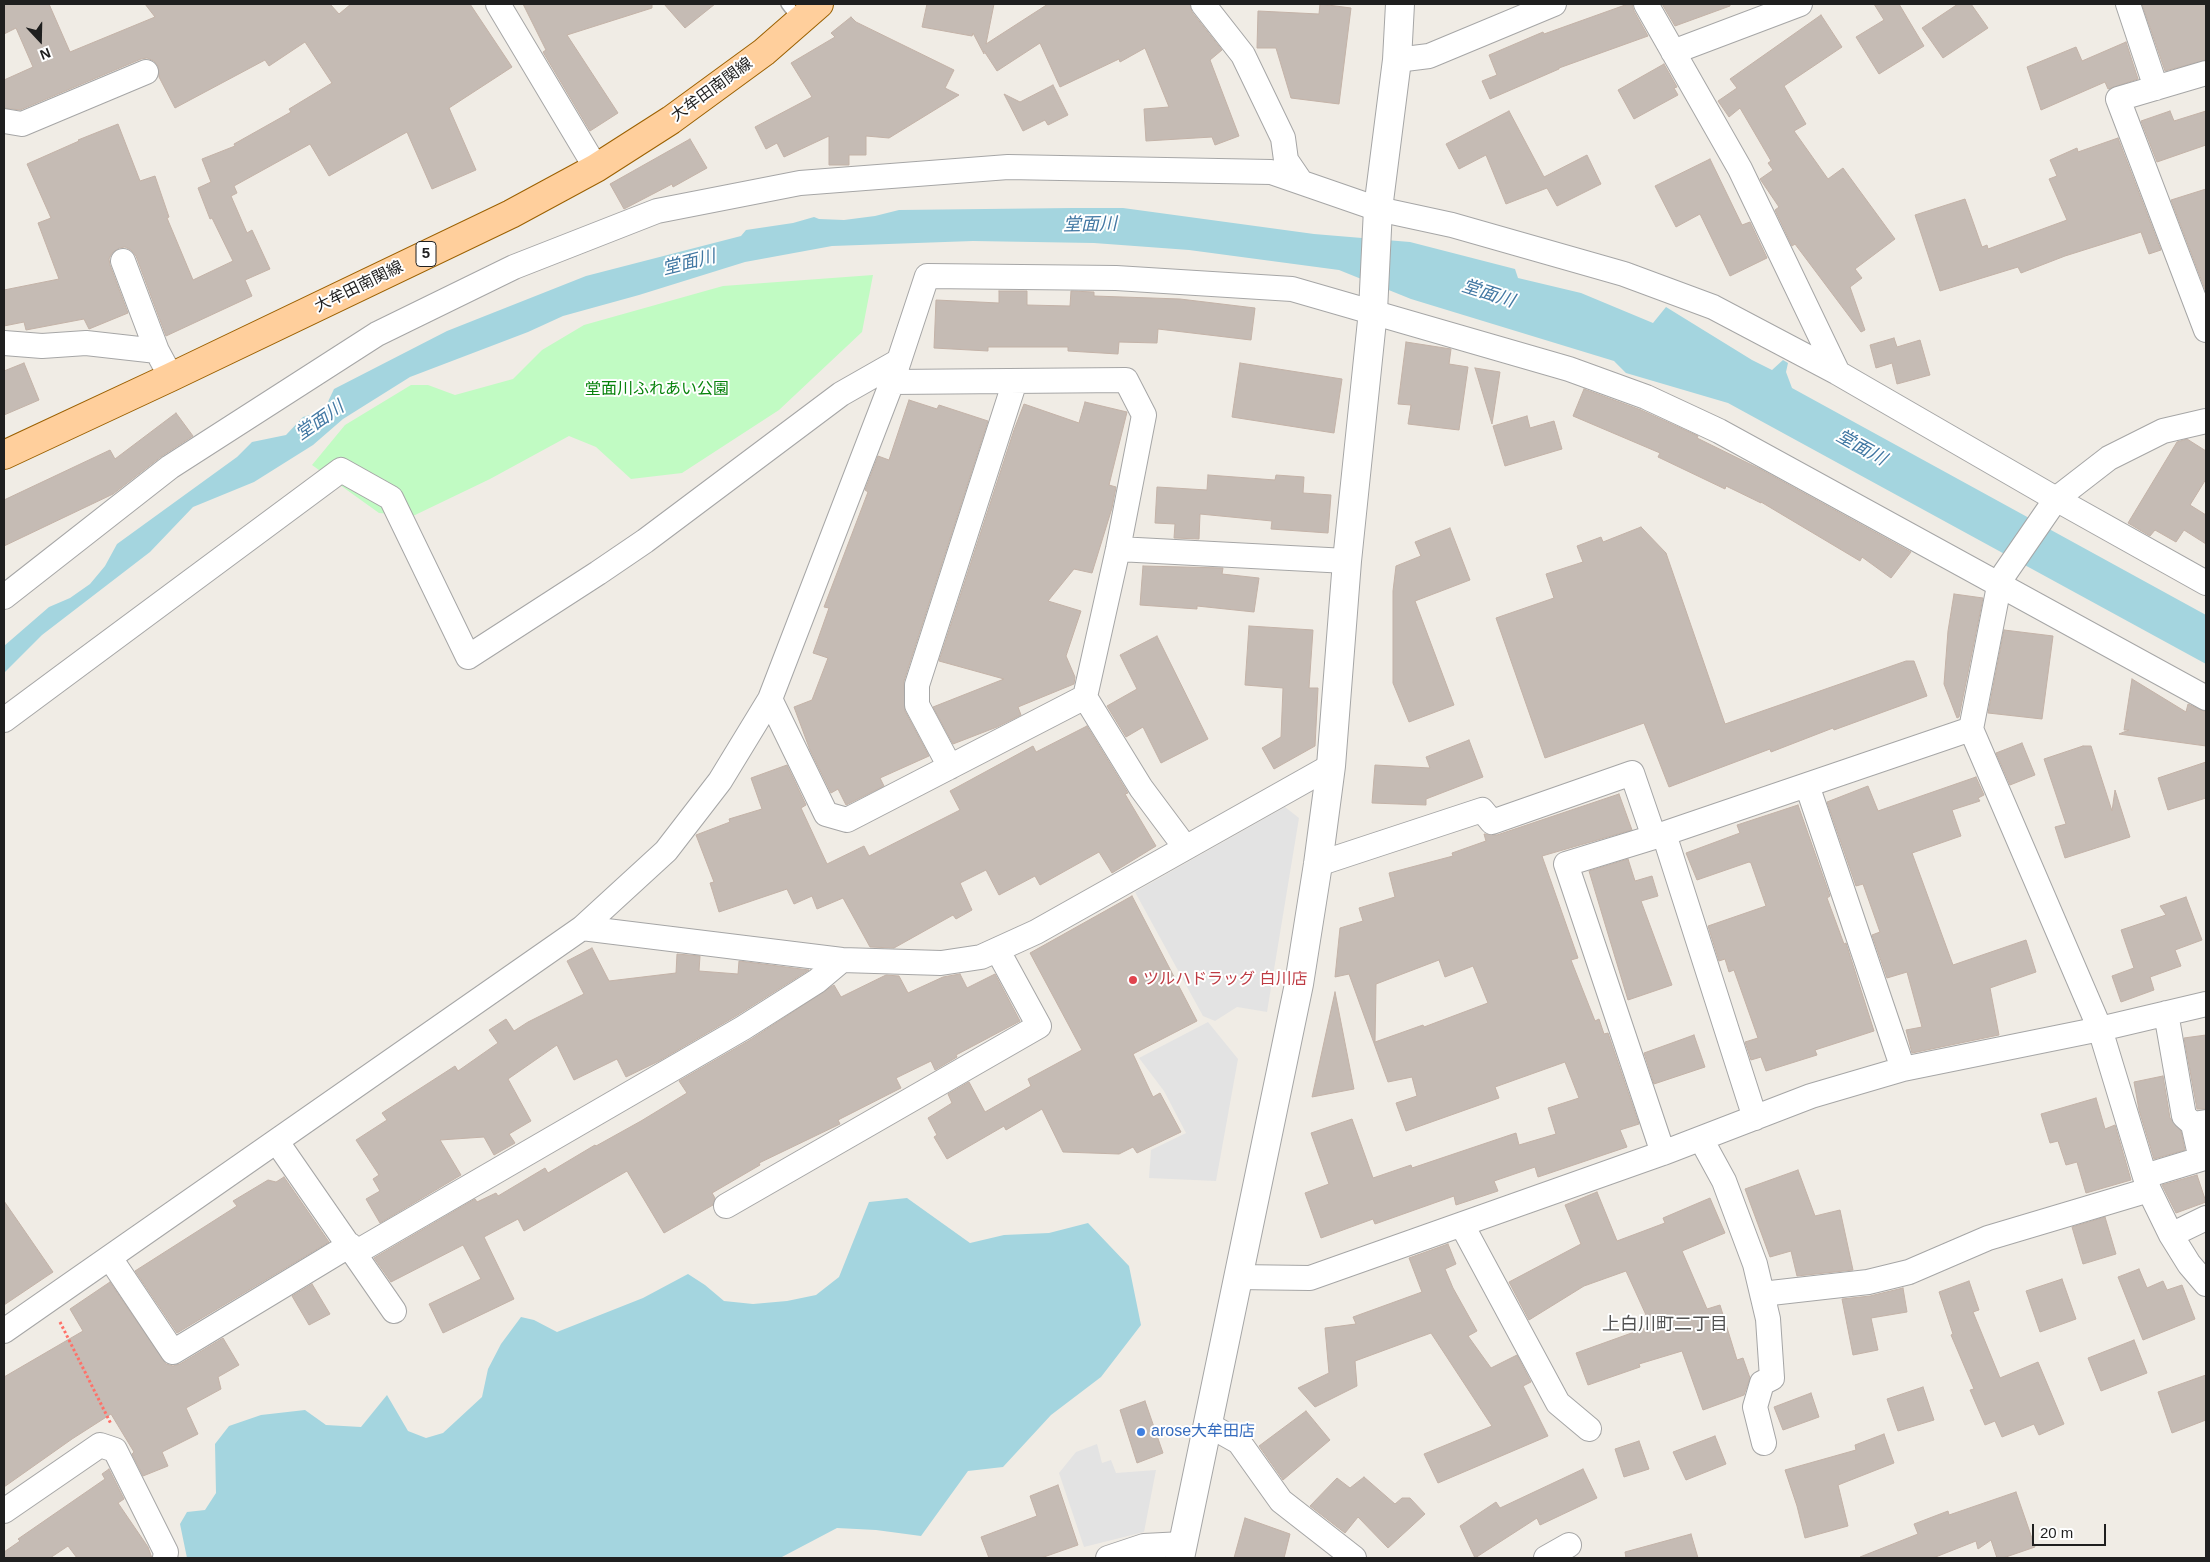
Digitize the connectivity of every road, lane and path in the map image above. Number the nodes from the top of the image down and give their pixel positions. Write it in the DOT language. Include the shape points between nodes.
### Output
graph roads {
  1 [pos="498,4"];
  2 [pos="1203,4"];
  3 [pos="1400,4"];
  4 [pos="1554,4"];
  5 [pos="1646,4"];
  6 [pos="1800,4"];
  7 [pos="2128,4"];
  8 [pos="802,9"];
  9 [pos="1674,52"];
  10 [pos="1397,60"];
  11 [pos="146,72"];
  12 [pos="2206,73"];
  13 [pos="2156,88"];
  14 [pos="4,121"];
  15 [pos="596,168"];
  16 [pos="1301,182"];
  17 [pos="1378,209"];
  18 [pos="123,261"];
  19 [pos="1373,312"];
  20 [pos="2206,330"];
  21 [pos="4,343"];
  22 [pos="157,351"];
  23 [pos="895,372"];
  24 [pos="1838,373"];
  25 [pos="171,378"];
  26 [pos="1014,381"];
  27 [pos="2206,421"];
  28 [pos="4,455"];
  29 [pos="2056,499"];
  30 [pos="1118,549"];
  31 [pos="1347,561"];
  32 [pos="2002,579"];
  33 [pos="2206,583"];
  34 [pos="4,597"];
  35 [pos="1085,697"];
  36 [pos="2206,698"];
  37 [pos="770,699"];
  38 [pos="4,720"];
  39 [pos="1971,729"];
  40 [pos="1331,766"];
  41 [pos="950,767"];
  42 [pos="1807,785"];
  43 [pos="1659,835"];
  44 [pos="1185,847"];
  45 [pos="1318,864"];
  46 [pos="582,928"];
  47 [pos="998,950"];
  48 [pos="842,960"];
  49 [pos="2206,1004"];
  50 [pos="2166,1013"];
  51 [pos="2100,1030"];
  52 [pos="1903,1069"];
  53 [pos="1755,1118"];
  54 [pos="2200,1123"];
  55 [pos="1701,1139"];
  56 [pos="277,1142"];
  57 [pos="1663,1153"];
  58 [pos="2147,1183"];
  59 [pos="726,1206"];
  60 [pos="2206,1218"];
  61 [pos="1462,1224"];
  62 [pos="2172,1235"];
  63 [pos="352,1249"];
  64 [pos="110,1258"];
  65 [pos="1237,1277"];
  66 [pos="2206,1284"];
  67 [pos="1762,1294"];
  68 [pos="48,1300"];
  69 [pos="394,1311"];
  70 [pos="4,1329"];
  71 [pos="1207,1424"];
  72 [pos="1589,1429"];
  73 [pos="108,1440"];
  74 [pos="1764,1443"];
  75 [pos="4,1511"];
  76 [pos="1569,1545"];
  77 [pos="1181,1551"];
  78 [pos="165,1558"];
  79 [pos="1108,1558"];
  80 [pos="1354,1558"];
  81 [pos="1546,1558"];
  1 -- 15 [label="street"];
  2 -- 16 [label="street" via="1243,55 1283,138 1286,160"];
  3 -- 10 [label="street"];
  4 -- 10 [label="street" via="1429,56"];
  5 -- 9 [label="street"];
  6 -- 9 [label="street"];
  7 -- 13 [label="street"];
  8 -- 15 [label="main road, 大牟田南関線 / 5" via="764,52 679,114"];
  9 -- 24 [label="street" via="1740,169"];
  10 -- 17 [label="street"];
  11 -- 14 [label="street" via="22,124"];
  12 -- 13 [label="street"];
  13 -- 20 [label="street" via="2118,99"];
  15 -- 25 [label="main road, 大牟田南関線 / 5" via="511,214"];
  16 -- 17 [label="street"];
  16 -- 34 [label="street" via="1271,172 1008,167 800,183 657,211 514,267 377,334 170,467"];
  17 -- 19 [label="street"];
  17 -- 24 [label="street" via="1452,224 1624,274 1713,307"];
  18 -- 22 [label="street"];
  19 -- 23 [label="street" via="1292,289 1116,278 927,276"];
  19 -- 31 [label="street"];
  19 -- 32 [label="street" via="1569,368 1646,397 1720,431"];
  21 -- 22 [label="street" via="42,346 86,343"];
  22 -- 25 [label="street"];
  23 -- 26 [label="street"];
  23 -- 37 [label="street"];
  23 -- 38 [label="street" via="841,394 645,541 468,657 391,498 340,470"];
  24 -- 29 [label="street"];
  25 -- 28 [label="main road, 大牟田南関線 / 5"];
  26 -- 30 [label="street" via="1126,380 1144,415"];
  26 -- 41 [label="street" via="917,685 917,705"];
  27 -- 29 [label="street" via="2162,431 2109,458"];
  29 -- 32 [label="street"];
  29 -- 33 [label="street"];
  30 -- 31 [label="street"];
  30 -- 35 [label="street"];
  31 -- 40 [label="street"];
  32 -- 36 [label="street"];
  32 -- 39 [label="street"];
  35 -- 41 [label="street"];
  35 -- 44 [label="street" via="1141,788"];
  37 -- 41 [label="street" via="826,814 846,820"];
  37 -- 46 [label="street" via="720,781 666,851"];
  39 -- 42 [label="street"];
  39 -- 51 [label="street"];
  40 -- 44 [label="street"];
  40 -- 45 [label="street"];
  42 -- 43 [label="street"];
  42 -- 52 [label="street"];
  43 -- 45 [label="street" via="1632,774 1492,822 1482,810"];
  43 -- 53 [label="street"];
  43 -- 57 [label="street" via="1566,864"];
  44 -- 47 [label="street" via="1036,932"];
  45 -- 65 [label="street" via="1298,984"];
  46 -- 48 [label="street"];
  46 -- 56 [label="street"];
  47 -- 48 [label="street" via="981,957 941,963"];
  47 -- 59 [label="street" via="1039,1026"];
  48 -- 63 [label="street" via="816,981 743,1028"];
  49 -- 50 [label="street"];
  50 -- 51 [label="street"];
  50 -- 54 [label="street" via="2184,1116"];
  51 -- 52 [label="street"];
  51 -- 58 [label="street"];
  52 -- 53 [label="street" via="1811,1096"];
  53 -- 55 [label="street"];
  54 -- 58 [label="street" via="2201,1159"];
  55 -- 57 [label="street"];
  55 -- 67 [label="street" via="1724,1181 1755,1264"];
  56 -- 63 [label="street"];
  56 -- 64 [label="street"];
  57 -- 61 [label="street"];
  58 -- 62 [label="street"];
  58 -- 67 [label="street" via="1988,1238 1910,1272 1868,1282"];
  60 -- 62 [label="street"];
  61 -- 65 [label="street" via="1310,1278"];
  61 -- 72 [label="street" via="1558,1403"];
  62 -- 66 [label="street" via="2189,1264"];
  63 -- 64 [label="street" via="173,1352"];
  63 -- 69 [label="street"];
  64 -- 68 [label="street"];
  65 -- 71 [label="street"];
  67 -- 74 [label="street" via="1768,1319 1772,1378 1762,1382 1755,1407"];
  68 -- 70 [label="street"];
  68 -- 73 [label="path"];
  71 -- 77 [label="street"];
  71 -- 80 [label="street" via="1239,1442 1281,1501"];
  73 -- 75 [label="street"];
  73 -- 78 [label="street" via="166,1552"];
  76 -- 81 [label="street"];
  77 -- 79 [label="street" via="1144,1546"];
}
